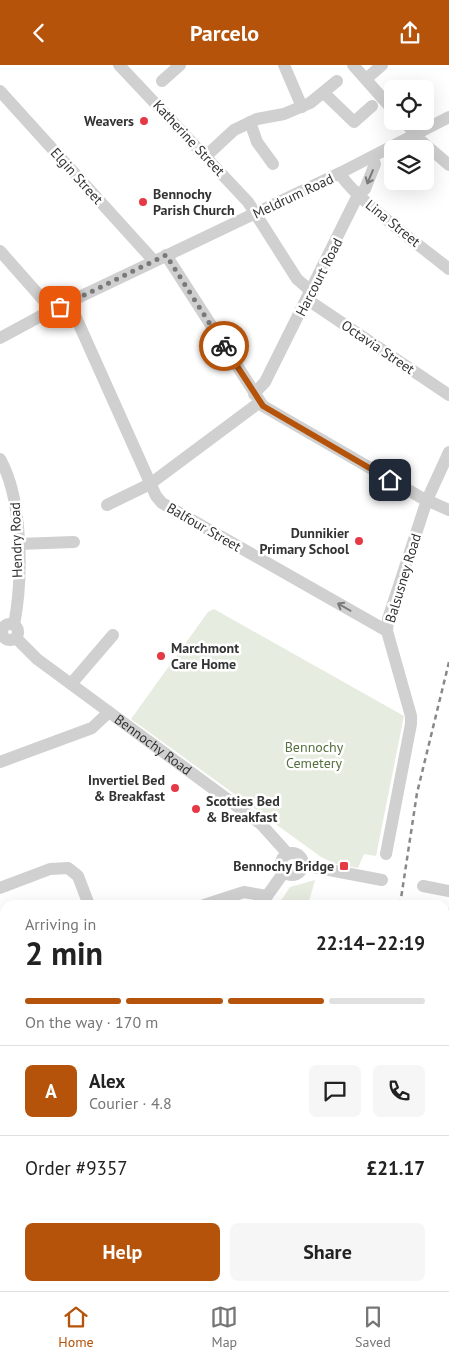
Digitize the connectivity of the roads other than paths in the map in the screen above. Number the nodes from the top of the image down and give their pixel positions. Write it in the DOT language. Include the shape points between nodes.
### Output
graph roads {
  1 [pos="119,65"];
  2 [pos="180,65"];
  3 [pos="284,65"];
  4 [pos="353,65"];
  5 [pos="382,65"];
  6 [pos="366,79"];
  7 [pos="162,81"];
  8 [pos="337,81"];
  9 [pos="0,91"];
  10 [pos="324,93"];
  11 [pos="384,100"];
  12 [pos="372,106"];
  13 [pos="302,107"];
  14 [pos="449,117"];
  15 [pos="250,122"];
  16 [pos="412,130"];
  17 [pos="416,135"];
  18 [pos="206,156"];
  19 [pos="372,157"];
  20 [pos="273,164"];
  21 [pos="449,165"];
  22 [pos="340,173"];
  23 [pos="358,195"];
  24 [pos="256,213"];
  25 [pos="0,251"];
  26 [pos="166,255"];
  27 [pos="154,261"];
  28 [pos="449,269"];
  29 [pos="310,296"];
  30 [pos="69,302"];
  31 [pos="50,311"];
  32 [pos="0,338"];
  33 [pos="449,395"];
  34 [pos="259,401"];
  35 [pos="449,452"];
  36 [pos="0,459"];
  37 [pos="150,484"];
  38 [pos="427,500"];
  39 [pos="107,505"];
  40 [pos="449,510"];
  41 [pos="74,542"];
  42 [pos="18,544"];
  43 [pos="14,625"];
  44 [pos="386,631"];
  45 [pos="1,634"];
  46 [pos="113,635"];
  47 [pos="16,638"];
  48 [pos="71,684"];
  49 [pos="109,712"];
  50 [pos="0,763"];
  51 [pos="288,854"];
  52 [pos="386,854"];
  53 [pos="303,865"];
  54 [pos="284,872"];
  55 [pos="382,880"];
  56 [pos="423,886"];
  57 [pos="0,888"];
  58 [pos="449,891"];
  59 [pos="87,900"];
  60 [pos="219,900"];
  61 [pos="266,900"];
  1 -- 18 [label="street, Katherine Street"];
  2 -- 7 [label="street"];
  3 -- 13 [label="street"];
  4 -- 6 [label="street"];
  5 -- 6 [label="street"];
  6 -- 11 [label="street"];
  8 -- 10 [label="street"];
  9 -- 27 [label="street, Elgin Street"];
  10 -- 12 [label="street" via="354,122"];
  10 -- 13 [label="street"];
  13 -- 15 [label="street"];
  14 -- 17 [label="street, Meldrum Road"];
  15 -- 18 [label="street" via="234,130"];
  15 -- 20 [label="street" via="257,142"];
  16 -- 17 [label="street"];
  17 -- 19 [label="street, Meldrum Road"];
  17 -- 21 [label="street"];
  18 -- 24 [label="street, Katherine Street"];
  19 -- 22 [label="street, Meldrum Road"];
  19 -- 23 [label="street, Harcourt Road, one-way" via="375,164"];
  22 -- 23 [label="street, Lina Street"];
  22 -- 24 [label="street, Meldrum Road"];
  23 -- 28 [label="street, Lina Street"];
  23 -- 29 [label="street, Harcourt Road"];
  24 -- 26 [label="street, Meldrum Road"];
  24 -- 29 [label="street, Octavia Street"];
  25 -- 31 [label="street"];
  26 -- 27 [label="street, Meldrum Road"];
  26 -- 34 [label="street"];
  27 -- 30 [label="street, Meldrum Road"];
  29 -- 33 [label="street, Octavia Street"];
  29 -- 34 [label="street, Harcourt Road" via="265,382"];
  30 -- 31 [label="street, Meldrum Road"];
  30 -- 37 [label="street, Balfour Street"];
  31 -- 32 [label="street, Meldrum Road"];
  34 -- 37 [label="street, Harcourt Road"];
  34 -- 38 [label="street"];
  35 -- 38 [label="street, Balsusney Road"];
  36 -- 42 [label="street, Hendry Road" via="13,492"];
  37 -- 39 [label="street, Harcourt Road"];
  44 -- 37 [label="street, Balfour Street, one-way" via="162,503"];
  38 -- 40 [label="street"];
  38 -- 44 [label="street, Balsusney Road"];
  41 -- 42 [label="street"];
  42 -- 43 [label="street, Hendry Road"];
  43 -- 45 [label="street" via="6,625"];
  43 -- 47 [label="street" via="19,631"];
  44 -- 52 [label="street, Balsusney Road" via="411,724"];
  45 -- 47 [label="street" via="9,641"];
  46 -- 48 [label="street"];
  47 -- 48 [label="street, Bennochy Road" via="36,659"];
  48 -- 49 [label="street, Bennochy Road"];
  49 -- 50 [label="street" via="92,728"];
  49 -- 51 [label="street, Bennochy Road" via="261,824"];
  51 -- 53 [label="street" via="300,856"];
  51 -- 54 [label="street" via="281,862"];
  53 -- 54 [label="street" via="297,874"];
  53 -- 55 [label="street"];
  54 -- 61 [label="street"];
  56 -- 58 [label="street"];
  57 -- 59 [label="street" via="50,869 68,868 78,876"];
  60 -- 61 [label="street" via="244,892"];
}
